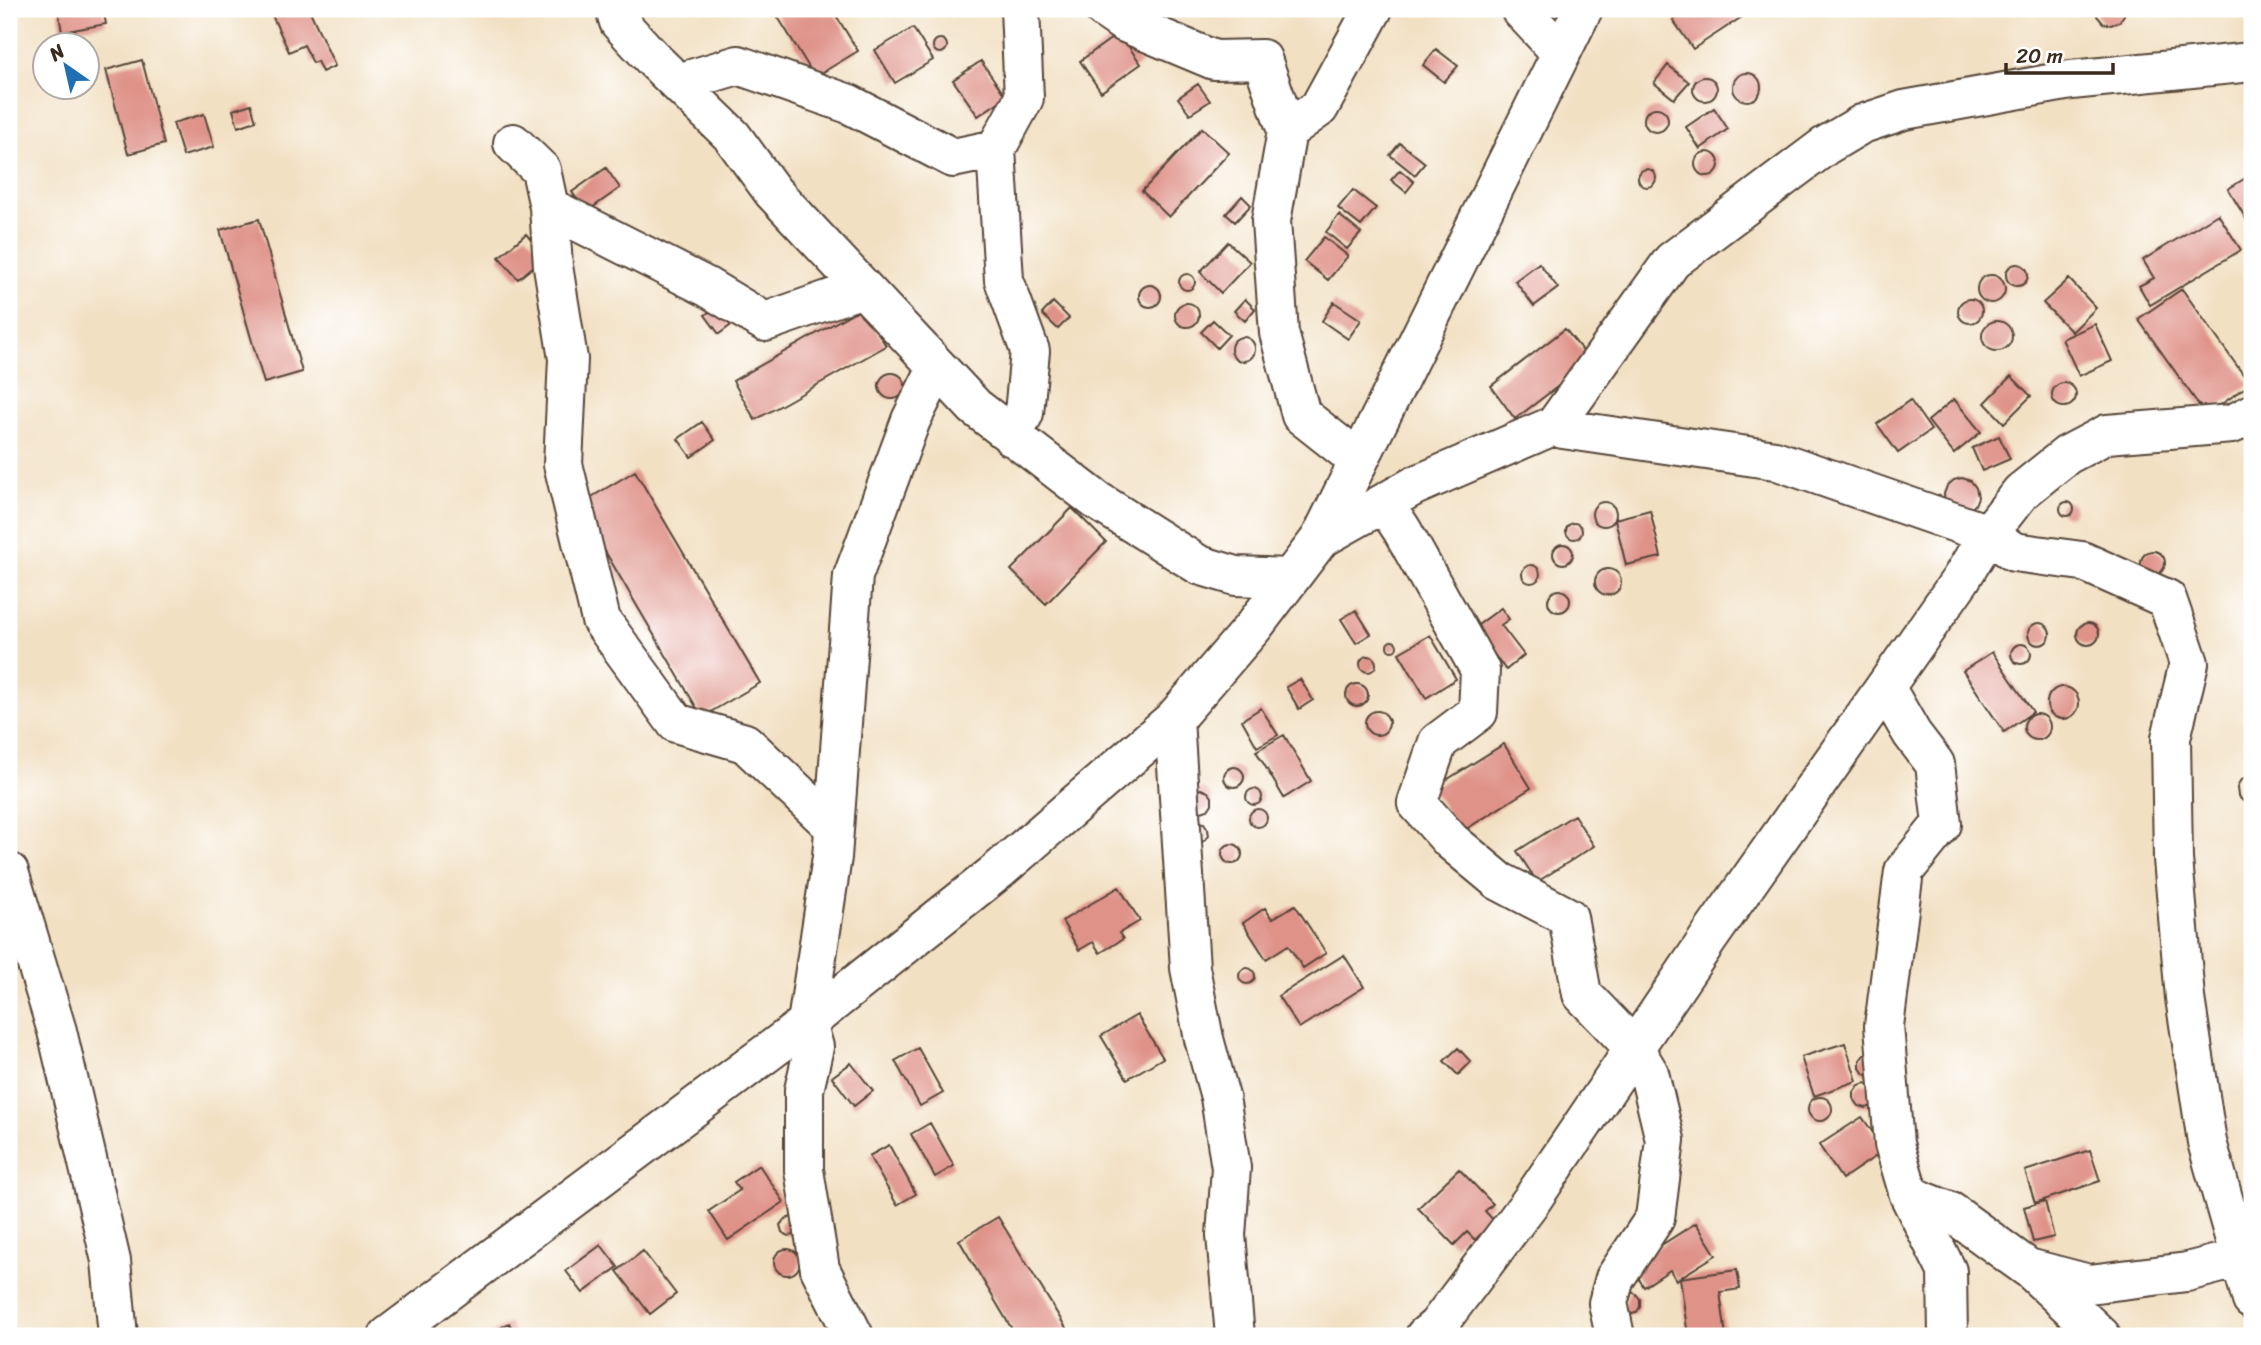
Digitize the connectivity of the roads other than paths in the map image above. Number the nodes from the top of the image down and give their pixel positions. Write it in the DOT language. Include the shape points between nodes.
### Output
graph roads {
  1 [pos="615,9"];
  2 [pos="1020,9"];
  3 [pos="1104,9"];
  4 [pos="1373,9"];
  5 [pos="1520,9"];
  6 [pos="1583,9"];
  7 [pos="1560,53"];
  8 [pos="2252,62"];
  9 [pos="678,83"];
  10 [pos="1287,131"];
  11 [pos="513,143"];
  12 [pos="996,149"];
  13 [pos="549,207"];
  14 [pos="865,291"];
  15 [pos="937,368"];
  16 [pos="2252,414"];
  17 [pos="1555,425"];
  18 [pos="1012,437"];
  19 [pos="1358,460"];
  20 [pos="1384,503"];
  21 [pos="1988,534"];
  22 [pos="1320,538"];
  23 [pos="1290,578"];
  24 [pos="1885,687"];
  25 [pos="1174,719"];
  26 [pos="834,827"];
  27 [pos="9,873"];
  28 [pos="807,1023"];
  29 [pos="1634,1048"];
  30 [pos="1909,1195"];
  31 [pos="2246,1256"];
  32 [pos="2028,1268"];
  33 [pos="2252,1300"];
  34 [pos="118,1336"];
  35 [pos="388,1336"];
  36 [pos="854,1336"];
  37 [pos="1235,1336"];
  38 [pos="1425,1336"];
  39 [pos="1615,1336"];
  40 [pos="1948,1336"];
  41 [pos="2101,1336"];
  1 -- 9 [label="street" via="619,22"];
  2 -- 12 [label="street" via="1024,98"];
  3 -- 10 [label="street" via="1123,22 1214,60 1262,59"];
  4 -- 10 [label="street" via="1319,108"];
  5 -- 7 [label="street"];
  6 -- 7 [label="street"];
  7 -- 19 [label="street"];
  8 -- 17 [label="street" via="2071,80 1904,110 1862,124 1825,146 1672,261"];
  9 -- 12 [label="street" via="738,65 849,104 953,158"];
  9 -- 14 [label="street" via="732,136 773,192"];
  10 -- 19 [label="street" via="1271,221 1279,333 1301,415"];
  11 -- 13 [label="street" via="541,170"];
  12 -- 18 [label="street" via="1004,280 1030,351 1024,413"];
  13 -- 14 [label="street" via="708,287 765,322 854,290"];
  13 -- 26 [label="street" via="568,359 563,464 601,620 676,723 745,743"];
  14 -- 15 [label="street"];
  15 -- 18 [label="street"];
  15 -- 26 [label="street" via="911,420 853,576"];
  16 -- 21 [label="street" via="2232,424 2107,434 2067,455 2021,492"];
  17 -- 20 [label="street"];
  17 -- 21 [label="street" via="1775,460"];
  18 -- 23 [label="street" via="1096,500 1199,565 1236,576"];
  19 -- 22 [label="street"];
  20 -- 22 [label="street"];
  20 -- 29 [label="street" via="1480,670 1478,712 1438,742 1417,803 1451,841 1499,881 1568,918 1582,994"];
  21 -- 24 [label="street"];
  21 -- 31 [label="street" via="2014,552 2082,561 2167,598 2189,663 2171,738 2173,859 2185,998 2207,1142"];
  22 -- 23 [label="street"];
  23 -- 25 [label="street"];
  24 -- 29 [label="street"];
  24 -- 30 [label="street" via="1935,764 1942,824 1904,871 1884,1026 1894,1144"];
  25 -- 28 [label="street" via="998,871"];
  25 -- 37 [label="street" via="1191,968 1231,1168 1226,1235"];
  26 -- 28 [label="street"];
  27 -- 34 [label="street" via="57,1031 105,1234"];
  28 -- 35 [label="street"];
  28 -- 36 [label="street" via="814,1047 804,1090 804,1170 820,1269"];
  29 -- 38 [label="street" via="1531,1201"];
  29 -- 39 [label="street" via="1649,1073 1664,1140 1655,1218 1615,1278 1608,1303"];
  30 -- 32 [label="street" via="1951,1212"];
  30 -- 40 [label="street" via="1947,1271"];
  31 -- 32 [label="street" via="2187,1272 2089,1284"];
  31 -- 33 [label="street"];
  32 -- 41 [label="street"];
}
